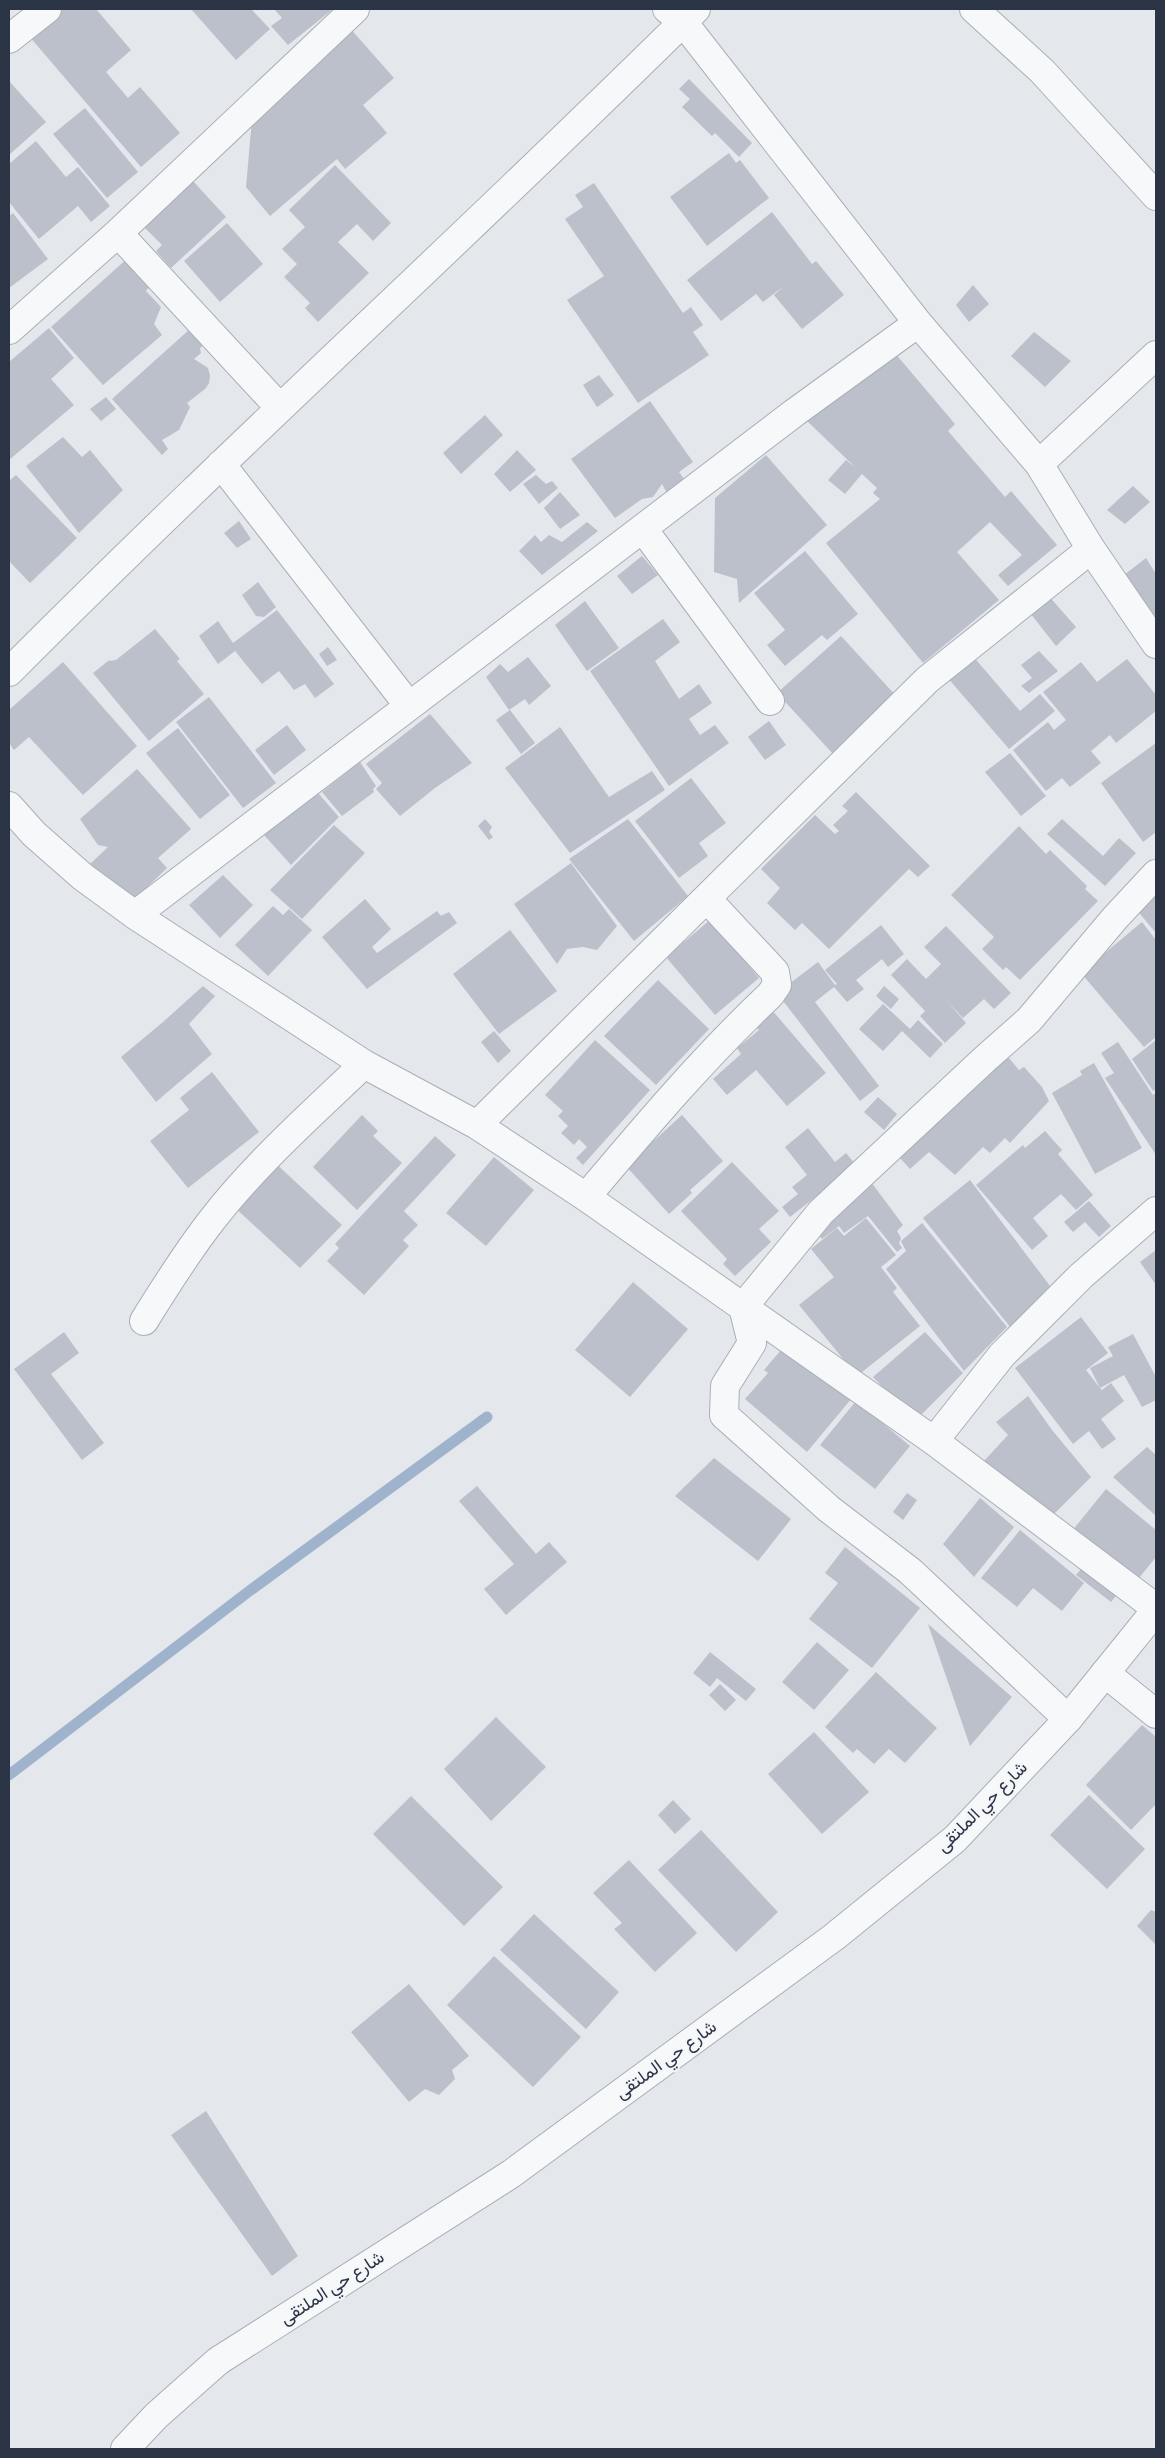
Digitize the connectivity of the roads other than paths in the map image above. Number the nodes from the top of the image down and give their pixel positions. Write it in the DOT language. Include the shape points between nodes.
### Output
graph roads {
  1 [pos="47,9"];
  2 [pos="355,9"];
  3 [pos="974,9"];
  4 [pos="682,13"];
  5 [pos="9,39"];
  6 [pos="1156,196"];
  7 [pos="118,233"];
  8 [pos="918,323"];
  9 [pos="9,330"];
  10 [pos="1156,356"];
  11 [pos="280,408"];
  12 [pos="221,464"];
  13 [pos="1039,464"];
  14 [pos="643,529"];
  15 [pos="1091,549"];
  16 [pos="1156,644"];
  17 [pos="9,672"];
  18 [pos="770,701"];
  19 [pos="410,706"];
  20 [pos="9,806"];
  21 [pos="1156,874"];
  22 [pos="707,899"];
  23 [pos="135,915"];
  24 [pos="364,1064"];
  25 [pos="477,1125"];
  26 [pos="586,1197"];
  27 [pos="1156,1211"];
  28 [pos="743,1307"];
  29 [pos="144,1321"];
  30 [pos="934,1441"];
  31 [pos="1156,1609"];
  32 [pos="1105,1672"];
  33 [pos="1156,1714"];
  34 [pos="1068,1719"];
  35 [pos="125,2449"];
  1 -- 5 [label="street"];
  2 -- 7 [label="street"];
  3 -- 6 [label="street" via="1042,72"];
  4 -- 8 [label="street"];
  4 -- 11 [label="street"];
  7 -- 9 [label="street"];
  7 -- 11 [label="street"];
  8 -- 13 [label="street"];
  8 -- 14 [label="street"];
  10 -- 13 [label="street"];
  11 -- 12 [label="street"];
  12 -- 17 [label="street"];
  12 -- 19 [label="street"];
  13 -- 15 [label="street"];
  14 -- 18 [label="street"];
  14 -- 19 [label="street"];
  15 -- 16 [label="street"];
  15 -- 22 [label="street" via="927,680"];
  19 -- 23 [label="street"];
  20 -- 23 [label="street" via="34,834 83,877"];
  21 -- 28 [label="street" via="1030,1020 821,1212"];
  22 -- 25 [label="street"];
  22 -- 26 [label="street" via="775,972 777,985 770,996 685,1081"];
  23 -- 24 [label="street"];
  24 -- 25 [label="street"];
  24 -- 29 [label="street" via="263,1162 213,1218"];
  25 -- 26 [label="street"];
  26 -- 28 [label="street"];
  27 -- 30 [label="street" via="1081,1276 1002,1356"];
  28 -- 30 [label="street"];
  28 -- 34 [label="street" via="752,1343 725,1386 724,1415 829,1509 910,1571"];
  30 -- 31 [label="street"];
  31 -- 32 [label="street, شارع حي الملتقى"];
  32 -- 33 [label="street"];
  32 -- 34 [label="street, شارع حي الملتقى"];
  34 -- 35 [label="street, شارع حي الملتقى" via="955,1839 834,1937 511,2174 218,2361 156,2416"];
}
